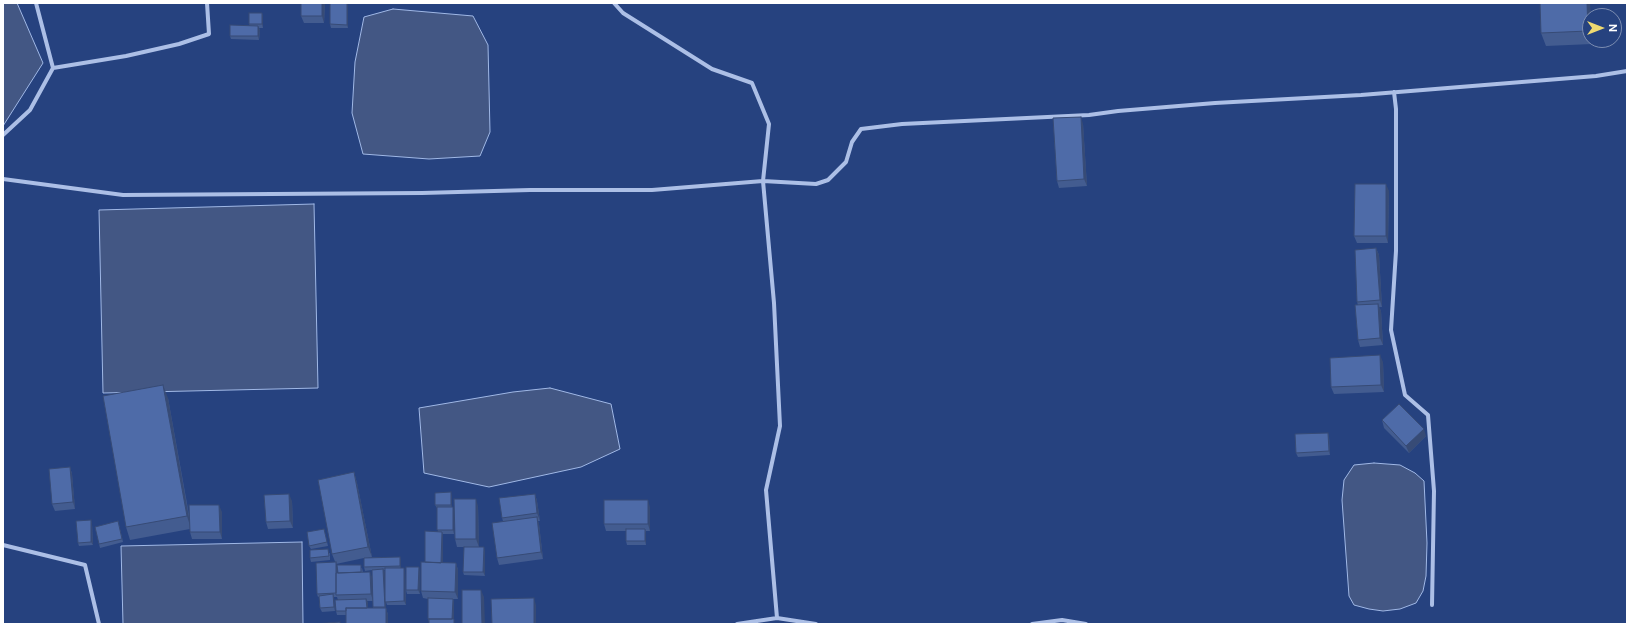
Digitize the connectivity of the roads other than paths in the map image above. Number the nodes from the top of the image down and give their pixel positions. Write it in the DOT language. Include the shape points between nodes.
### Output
graph roads {
  1 [pos="36,3"];
  2 [pos="207,3"];
  3 [pos="614,3"];
  4 [pos="53,68"];
  5 [pos="1627,71"];
  6 [pos="1394,92"];
  7 [pos="3,135"];
  8 [pos="3,179"];
  9 [pos="762,181"];
  10 [pos="3,546"];
  11 [pos="1432,605"];
  12 [pos="777,618"];
  13 [pos="99,624"];
  14 [pos="737,624"];
  15 [pos="816,624"];
  16 [pos="1032,624"];
  17 [pos="1086,624"];
  1 -- 4 [label="street"];
  2 -- 4 [label="street" via="209,34 126,56"];
  3 -- 9 [label="street" via="623,13 712,69 752,83 769,124"];
  4 -- 7 [label="street" via="30,110"];
  5 -- 6 [label="street" via="1596,76"];
  6 -- 9 [label="street" via="1214,103 1089,115 861,128 852,142 846,162 828,180 816,184"];
  6 -- 11 [label="street" via="1396,251 1391,330 1405,395 1428,415 1434,491"];
  8 -- 9 [label="street" via="123,195 652,190"];
  9 -- 12 [label="street" via="774,302 780,426 766,490"];
  10 -- 13 [label="street" via="85,565"];
  12 -- 14 [label="street"];
  12 -- 15 [label="street"];
  16 -- 17 [label="street" via="1062,620"];
}
